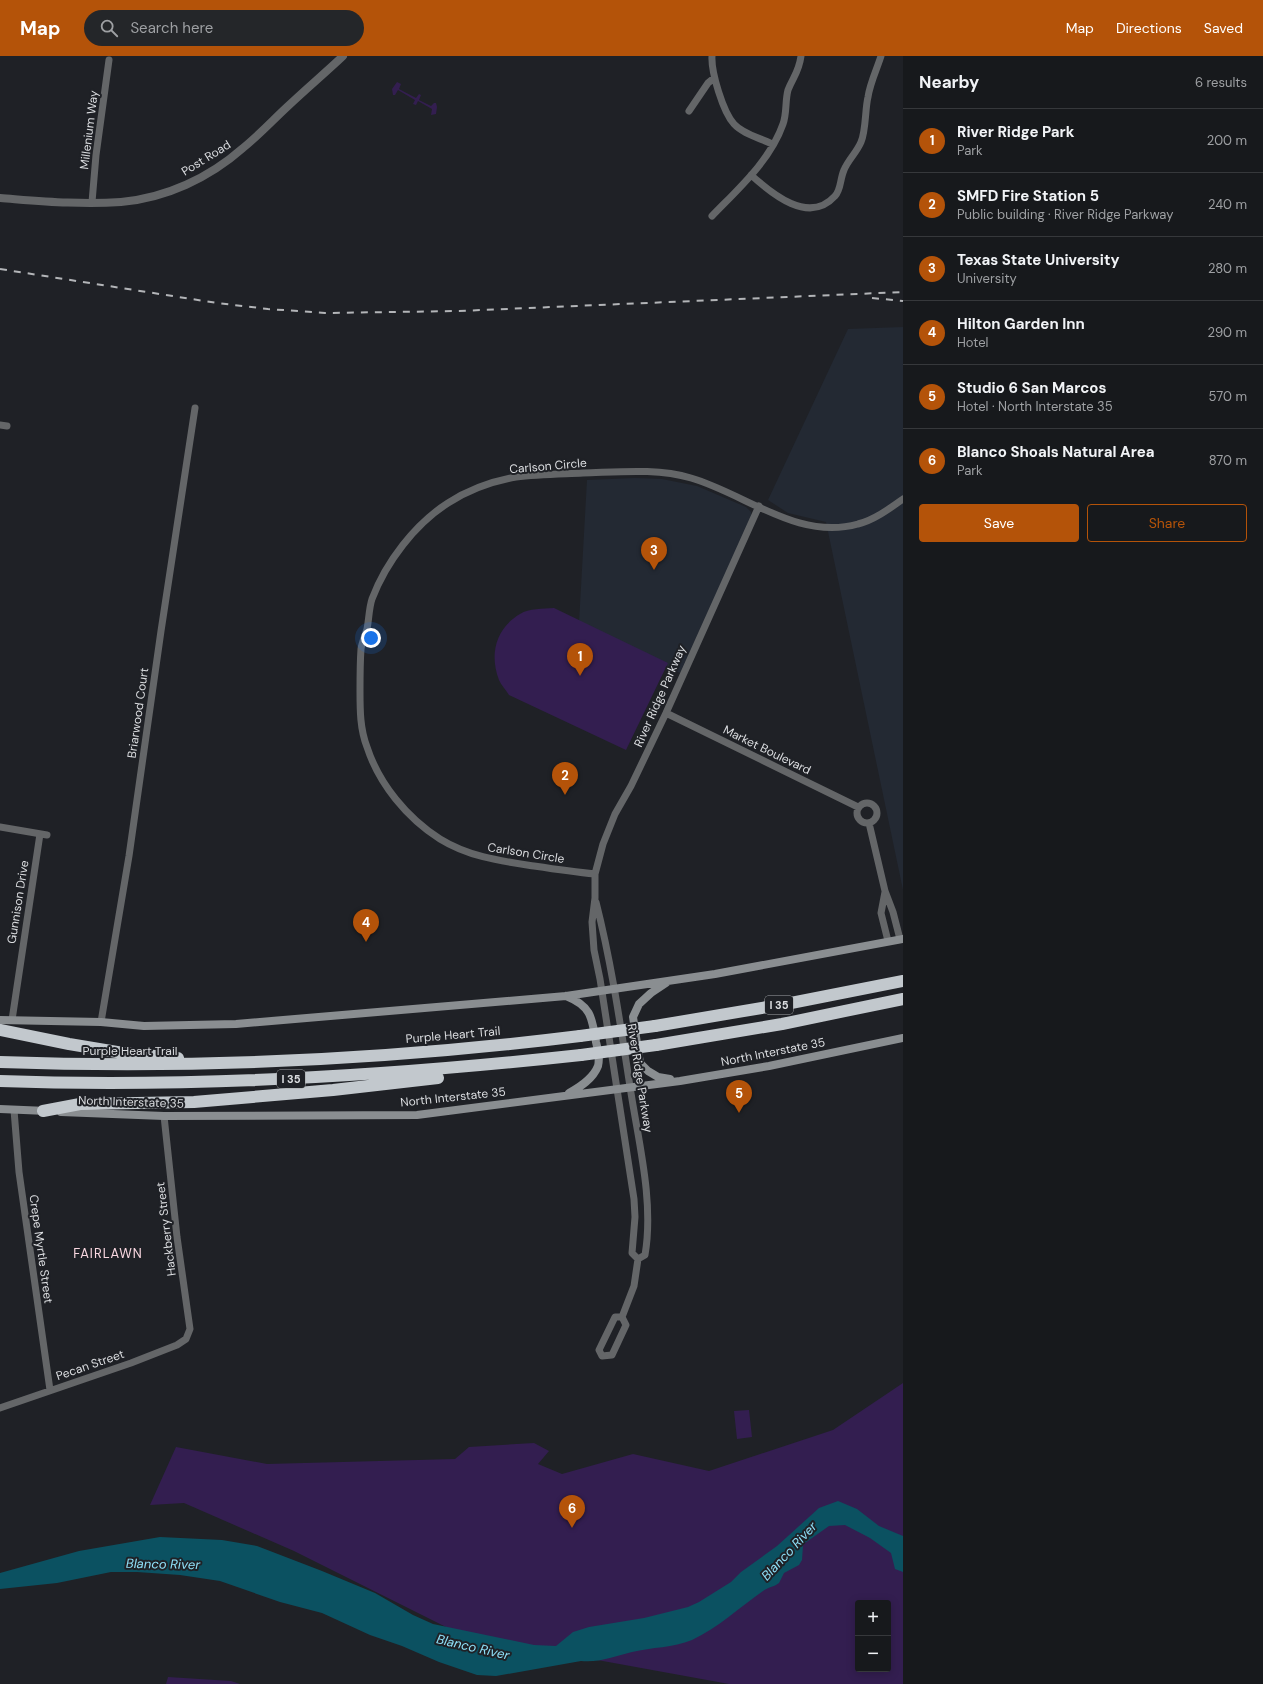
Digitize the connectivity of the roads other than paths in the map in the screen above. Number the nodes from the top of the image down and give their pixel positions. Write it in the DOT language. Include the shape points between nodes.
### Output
graph roads {
  1 [pos="343,56"];
  2 [pos="712,56"];
  3 [pos="801,56"];
  4 [pos="881,56"];
  5 [pos="109,60"];
  6 [pos="714,78"];
  7 [pos="689,111"];
  8 [pos="772,144"];
  9 [pos="751,175"];
  10 [pos="0,198"];
  11 [pos="92,202"];
  12 [pos="712,216"];
  13 [pos="195,408"];
  14 [pos="903,500"];
  15 [pos="759,506"];
  16 [pos="666,713"];
  17 [pos="858,807"];
  18 [pos="869,823"];
  19 [pos="0,827"];
  20 [pos="595,874"];
  21 [pos="885,891"];
  22 [pos="595,898"];
  23 [pos="901,939"];
  24 [pos="888,941"];
  25 [pos="903,981"];
  26 [pos="668,982"];
  27 [pos="615,989"];
  28 [pos="601,991"];
  29 [pos="566,996"];
  30 [pos="903,999"];
  31 [pos="0,1020"];
  32 [pos="12,1020"];
  33 [pos="101,1022"];
  34 [pos="0,1030"];
  35 [pos="903,1038"];
  36 [pos="581,1055"];
  37 [pos="0,1062"];
  38 [pos="237,1062"];
  39 [pos="0,1080"];
  40 [pos="680,1081"];
  41 [pos="630,1087"];
  42 [pos="617,1088"];
  43 [pos="566,1094"];
  44 [pos="0,1109"];
  45 [pos="14,1110"];
  46 [pos="43,1111"];
  47 [pos="164,1116"];
  48 [pos="638,1259"];
  49 [pos="622,1317"];
  50 [pos="186,1339"];
  51 [pos="50,1390"];
  52 [pos="0,1408"];
  1 -- 11 [label="street, Post Road" via="244,148 194,182 158,195 122,202"];
  2 -- 6 [label="street"];
  3 -- 8 [label="street" via="799,68 788,92 783,124"];
  4 -- 9 [label="street" via="868,95 862,141 844,170 836,195 827,203 814,208 802,207 791,204 769,191"];
  5 -- 11 [label="street, Millenium Way"];
  6 -- 7 [label="street"];
  6 -- 8 [label="street" via="734,124 743,131"];
  8 -- 9 [label="street"];
  9 -- 12 [label="street"];
  10 -- 11 [label="street, Post Road" via="70,204"];
  13 -- 33 [label="street, Briarwood Court" via="129,856"];
  14 -- 15 [label="street, Carlson Circle" via="858,524 831,528 800,524"];
  15 -- 16 [label="street, River Ridge Parkway"];
  15 -- 20 [label="street, Carlson Circle" via="690,478 657,472 514,477 478,488 449,502 414,531 394,558 371,601 361,653 361,719 366,746 377,773 396,798 440,839 468,853 495,861"];
  16 -- 17 [label="street, Market Boulevard"];
  16 -- 20 [label="street, River Ridge Parkway" via="615,814"];
  17 -- 18 [label="street" via="858,819 863,823"];
  17 -- 18 [label="street, Market Boulevard" via="866,803 874,806 876,818"];
  18 -- 21 [label="street"];
  19 -- 32 [label="street, Gunnison Drive" via="43,834"];
  20 -- 22 [label="street, River Ridge Parkway"];
  21 -- 23 [label="street"];
  21 -- 24 [label="street" via="881,913"];
  22 -- 27 [label="street, River Ridge Parkway"];
  22 -- 28 [label="street, River Ridge Parkway" via="592,922"];
  23 -- 24 [label="main road"];
  24 -- 26 [label="main road"];
  25 -- 38 [label="highway, Purple Heart Trail / I 35, bridge" via="749,1011 580,1036 420,1053"];
  26 -- 27 [label="main road"];
  26 -- 40 [label="main road" via="639,1004 633,1017 640,1063 658,1077"];
  27 -- 28 [label="main road"];
  27 -- 41 [label="street, River Ridge Parkway"];
  28 -- 29 [label="main road"];
  28 -- 42 [label="street, River Ridge Parkway"];
  29 -- 33 [label="main road" via="236,1024 144,1026"];
  29 -- 43 [label="main road" via="578,1001 592,1018 599,1058 597,1067 587,1081"];
  30 -- 36 [label="highway, I 35, bridge" via="782,1024"];
  31 -- 32 [label="main road"];
  32 -- 33 [label="main road"];
  34 -- 38 [label="highway" via="123,1052"];
  35 -- 40 [label="main road, North Interstate 35" via="769,1066"];
  36 -- 39 [label="highway, I 35" via="415,1072 326,1077 204,1082"];
  36 -- 46 [label="highway" via="559,1062 333,1090 194,1102 80,1104"];
  37 -- 38 [label="highway, Purple Heart Trail / I 35" via="157,1065"];
  40 -- 41 [label="main road, North Interstate 35"];
  41 -- 42 [label="main road, North Interstate 35"];
  41 -- 48 [label="street, River Ridge Parkway" via="648,1213 645,1255"];
  42 -- 43 [label="main road, North Interstate 35"];
  42 -- 48 [label="street, River Ridge Parkway" via="634,1199 632,1253"];
  43 -- 47 [label="main road, North Interstate 35" via="417,1115"];
  44 -- 45 [label="main road, North Interstate 35"];
  45 -- 46 [label="main road, North Interstate 35"];
  45 -- 51 [label="street, Crepe Myrtle Street" via="19,1172"];
  46 -- 47 [label="main road, North Interstate 35"];
  47 -- 50 [label="street, Hackberry Street" via="190,1328"];
  48 -- 49 [label="street, River Ridge Parkway" via="634,1286"];
  49 -- 49 [label="street, River Ridge Parkway" via="615,1317 609,1328 599,1350 602,1356 612,1356 626,1326"];
  50 -- 51 [label="street, Pecan Street" via="177,1345"];
  51 -- 52 [label="street, Pecan Street"];
}
